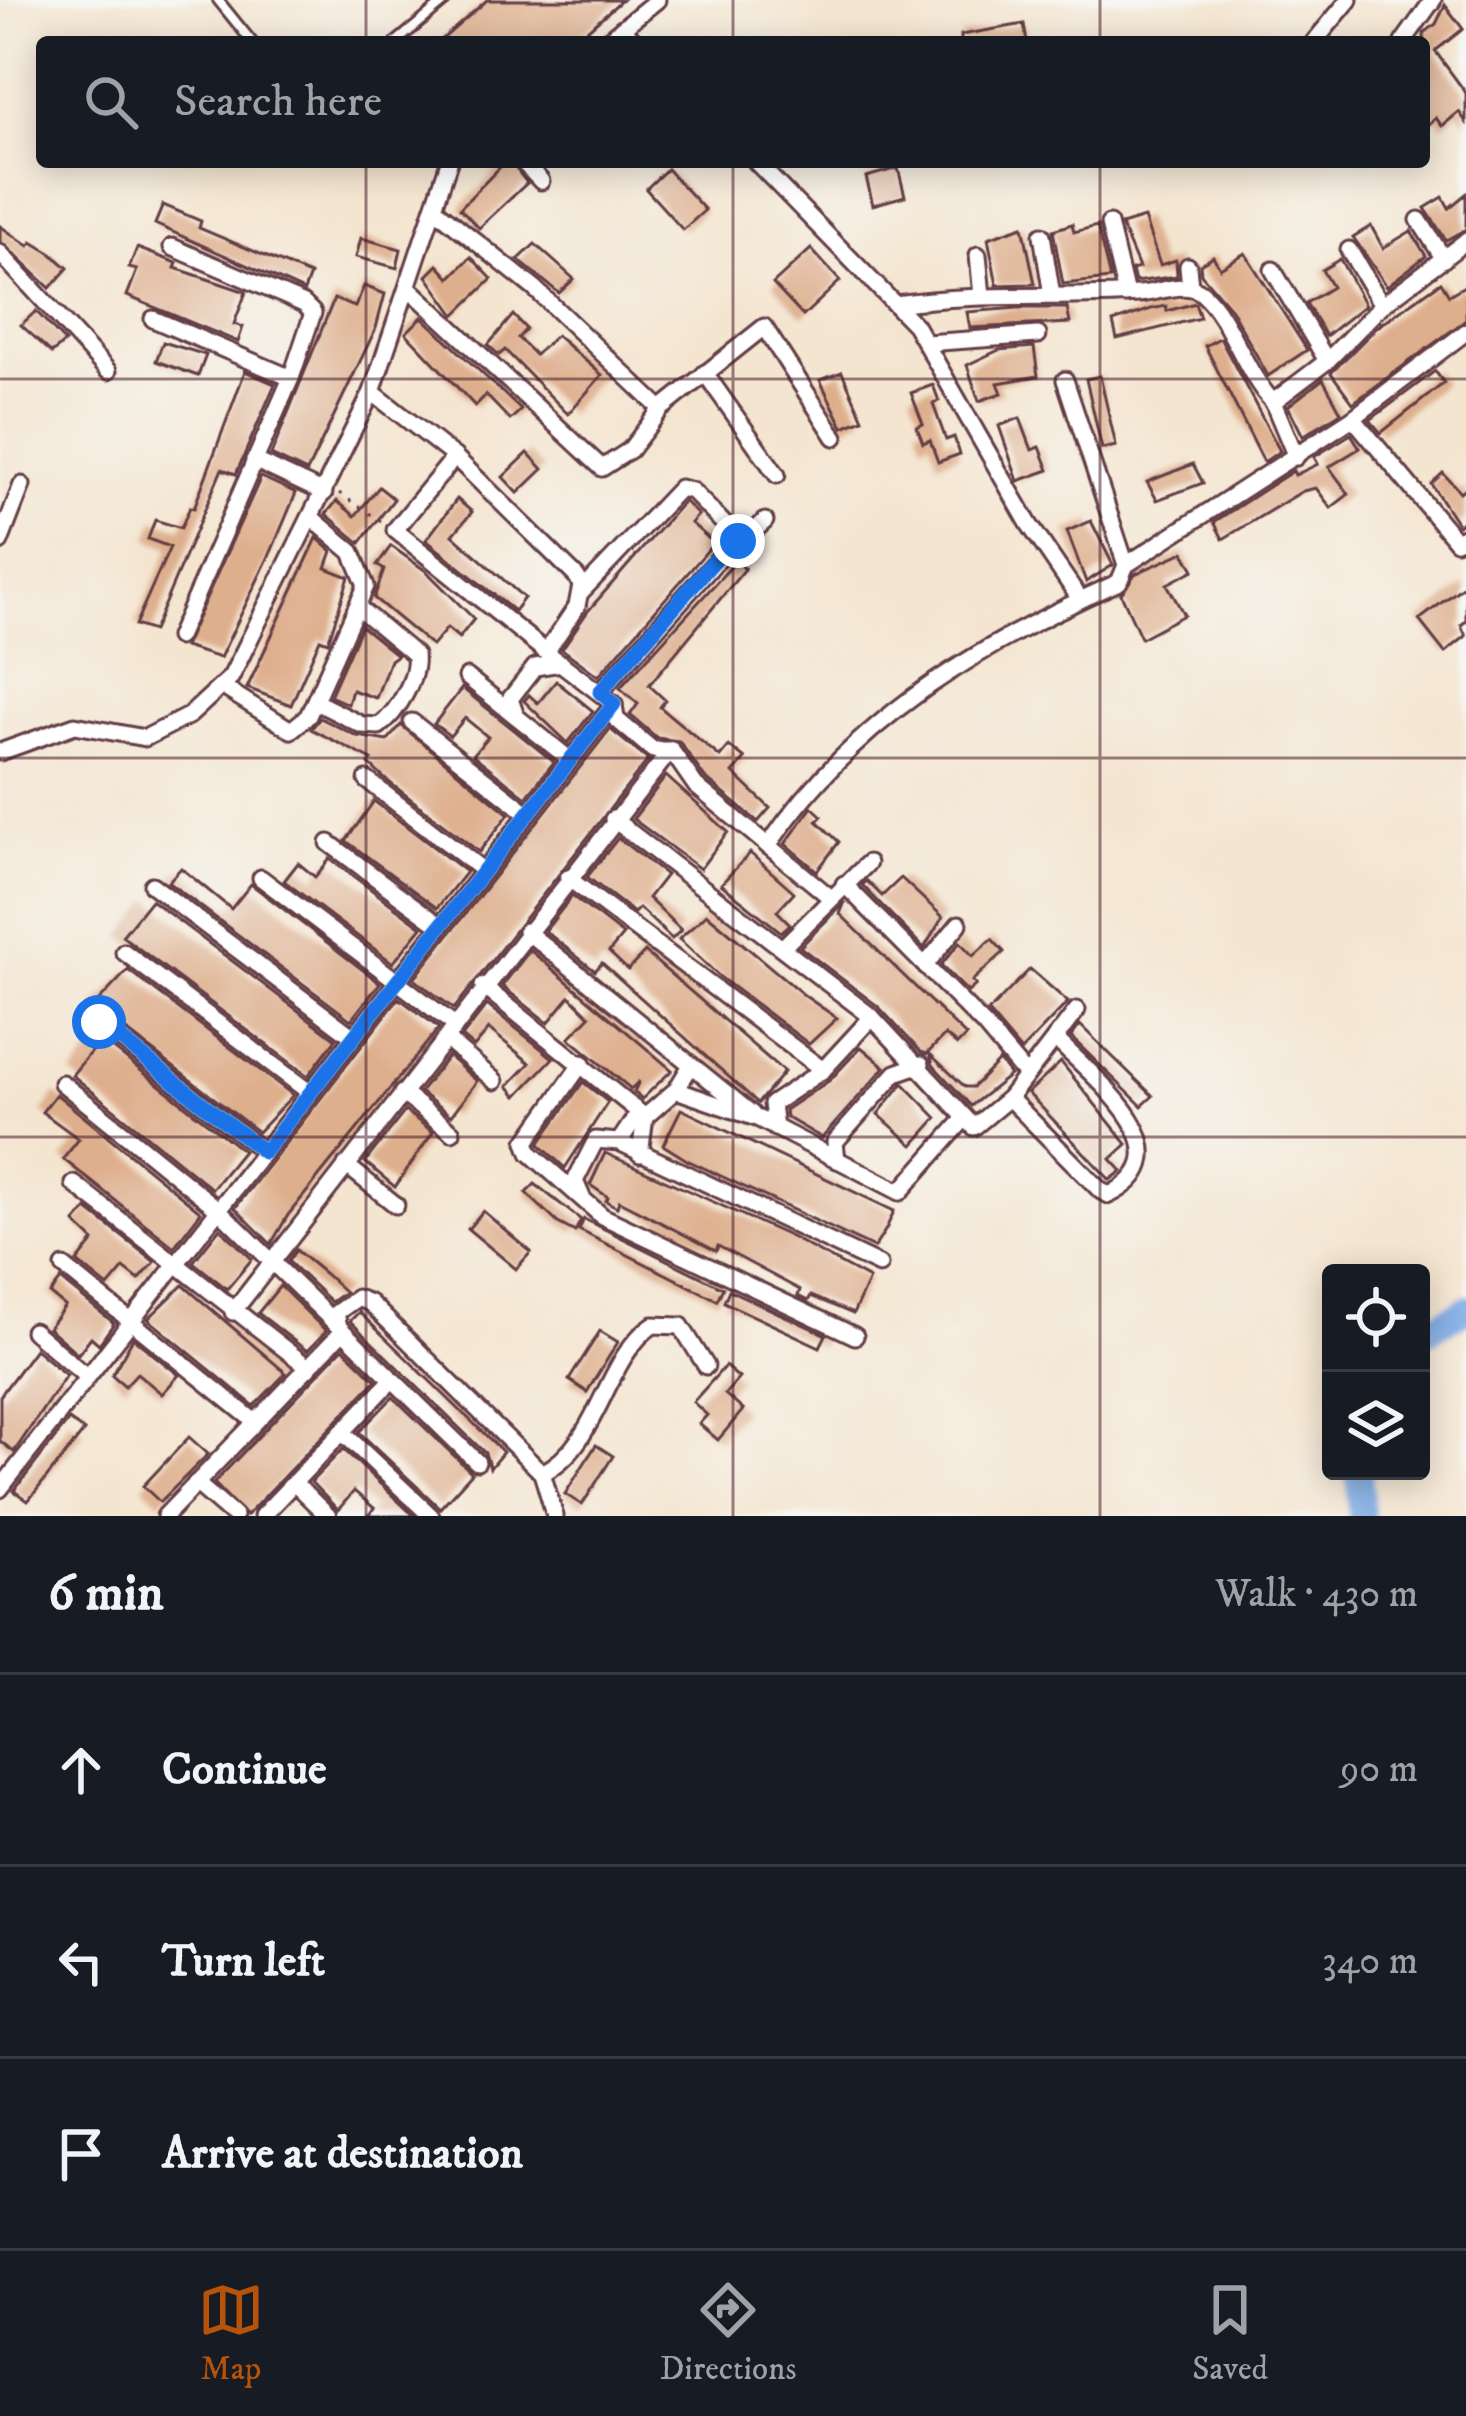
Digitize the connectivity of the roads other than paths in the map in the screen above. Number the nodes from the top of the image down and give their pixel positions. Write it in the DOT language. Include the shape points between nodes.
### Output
graph roads {
  1 [pos="218,0"];
  2 [pos="447,0"];
  3 [pos="657,0"];
  4 [pos="1349,0"];
  5 [pos="1433,0"];
  6 [pos="622,28"];
  7 [pos="247,36"];
  8 [pos="403,36"];
  9 [pos="612,36"];
  10 [pos="630,36"];
  11 [pos="1319,36"];
  12 [pos="1406,36"];
  13 [pos="447,168"];
  14 [pos="529,168"];
  15 [pos="762,168"];
  16 [pos="541,181"];
  17 [pos="434,208"];
  18 [pos="1419,220"];
  19 [pos="1109,224"];
  20 [pos="1042,235"];
  21 [pos="1466,241"];
  22 [pos="172,247"];
  23 [pos="1349,250"];
  24 [pos="0,253"];
  25 [pos="978,255"];
  26 [pos="1444,259"];
  27 [pos="1188,266"];
  28 [pos="1273,270"];
  29 [pos="408,287"];
  30 [pos="1190,287"];
  31 [pos="1052,295"];
  32 [pos="1126,295"];
  33 [pos="982,296"];
  34 [pos="896,304"];
  35 [pos="1382,305"];
  36 [pos="153,319"];
  37 [pos="1466,332"];
  38 [pos="1038,334"];
  39 [pos="926,343"];
  40 [pos="1327,361"];
  41 [pos="108,371"];
  42 [pos="705,373"];
  43 [pos="291,378"];
  44 [pos="1065,380"];
  45 [pos="372,392"];
  46 [pos="1273,402"];
  47 [pos="661,409"];
  48 [pos="1353,418"];
  49 [pos="835,437"];
  50 [pos="455,457"];
  51 [pos="1295,457"];
  52 [pos="254,460"];
  53 [pos="777,475"];
  54 [pos="22,485"];
  55 [pos="326,490"];
  56 [pos="313,519"];
  57 [pos="765,521"];
  58 [pos="1461,538"];
  59 [pos="732,540"];
  60 [pos="0,542"];
  61 [pos="1466,556"];
  62 [pos="1126,565"];
  63 [pos="581,592"];
  64 [pos="1079,599"];
  65 [pos="360,609"];
  66 [pos="178,638"];
  67 [pos="546,652"];
  68 [pos="561,663"];
  69 [pos="467,677"];
  70 [pos="223,687"];
  71 [pos="600,692"];
  72 [pos="316,702"];
  73 [pos="614,704"];
  74 [pos="516,716"];
  75 [pos="412,722"];
  76 [pos="671,750"];
  77 [pos="0,752"];
  78 [pos="568,758"];
  79 [pos="367,780"];
  80 [pos="526,812"];
  81 [pos="613,819"];
  82 [pos="329,843"];
  83 [pos="768,846"];
  84 [pos="868,863"];
  85 [pos="481,868"];
  86 [pos="261,878"];
  87 [pos="568,878"];
  88 [pos="844,884"];
  89 [pos="152,885"];
  90 [pos="831,898"];
  91 [pos="438,924"];
  92 [pos="959,925"];
  93 [pos="526,931"];
  94 [pos="783,947"];
  95 [pos="124,952"];
  96 [pos="926,964"];
  97 [pos="395,980"];
  98 [pos="483,986"];
  99 [pos="1077,1010"];
  100 [pos="872,1017"];
  101 [pos="99,1022"];
  102 [pos="451,1032"];
  103 [pos="352,1036"];
  104 [pos="1055,1038"];
  105 [pos="583,1063"];
  106 [pos="921,1064"];
  107 [pos="690,1067"];
  108 [pos="823,1070"];
  109 [pos="1024,1075"];
  110 [pos="495,1081"];
  111 [pos="62,1082"];
  112 [pos="676,1090"];
  113 [pos="309,1092"];
  114 [pos="402,1093"];
  115 [pos="1009,1098"];
  116 [pos="642,1114"];
  117 [pos="965,1118"];
  118 [pos="759,1119"];
  119 [pos="775,1128"];
  120 [pos="452,1132"];
  121 [pos="619,1142"];
  122 [pos="264,1152"];
  123 [pos="640,1154"];
  124 [pos="837,1160"];
  125 [pos="346,1165"];
  126 [pos="74,1184"];
  127 [pos="396,1205"];
  128 [pos="586,1206"];
  129 [pos="219,1210"];
  130 [pos="271,1261"];
  131 [pos="176,1262"];
  132 [pos="879,1265"];
  133 [pos="64,1267"];
  134 [pos="233,1312"];
  135 [pos="131,1317"];
  136 [pos="33,1331"];
  137 [pos="341,1331"];
  138 [pos="855,1336"];
  139 [pos="706,1366"];
  140 [pos="309,1368"];
  141 [pos="86,1376"];
  142 [pos="392,1380"];
  143 [pos="254,1421"];
  144 [pos="342,1432"];
  145 [pos="477,1462"];
  146 [pos="542,1473"];
  147 [pos="196,1483"];
  148 [pos="294,1484"];
  149 [pos="0,1489"];
  150 [pos="165,1516"];
  151 [pos="234,1516"];
  152 [pos="262,1516"];
  153 [pos="328,1516"];
  154 [pos="431,1516"];
  155 [pos="555,1516"];
  1 -- 7 [label="lane"];
  2 -- 8 [label="lane"];
  3 -- 6 [label="street"];
  4 -- 11 [label="street"];
  5 -- 12 [label="street"];
  6 -- 9 [label="street"];
  6 -- 10 [label="street"];
  13 -- 17 [label="street"];
  14 -- 16 [label="street"];
  15 -- 34 [label="street"];
  17 -- 29 [label="street"];
  17 -- 47 [label="street" via="535,289"];
  18 -- 26 [label="street"];
  19 -- 32 [label="street"];
  20 -- 31 [label="street"];
  21 -- 26 [label="street"];
  22 -- 43 [label="street" via="312,310"];
  23 -- 35 [label="street"];
  24 -- 41 [label="street"];
  25 -- 33 [label="street"];
  26 -- 35 [label="street"];
  27 -- 30 [label="street"];
  28 -- 40 [label="street"];
  29 -- 45 [label="street"];
  29 -- 47 [label="street" via="602,468 630,450"];
  30 -- 32 [label="street"];
  30 -- 46 [label="street" via="1205,296"];
  31 -- 32 [label="street"];
  31 -- 33 [label="street"];
  33 -- 34 [label="street"];
  34 -- 39 [label="street"];
  35 -- 40 [label="street"];
  36 -- 43 [label="street"];
  37 -- 48 [label="street"];
  38 -- 39 [label="street"];
  39 -- 64 [label="street"];
  40 -- 46 [label="street"];
  42 -- 47 [label="street"];
  42 -- 49 [label="street" via="764,327"];
  42 -- 53 [label="street"];
  43 -- 52 [label="street"];
  44 -- 62 [label="street"];
  45 -- 50 [label="street"];
  45 -- 55 [label="street"];
  46 -- 51 [label="street"];
  48 -- 51 [label="street"];
  48 -- 58 [label="street"];
  50 -- 63 [label="street" via="577,577"];
  50 -- 67 [label="street" via="395,530"];
  51 -- 62 [label="street"];
  52 -- 55 [label="street"];
  52 -- 66 [label="street"];
  54 -- 60 [label="street"];
  55 -- 56 [label="street"];
  56 -- 65 [label="street" via="359,564 366,586"];
  56 -- 70 [label="street"];
  57 -- 59 [label="street"];
  58 -- 61 [label="street"];
  59 -- 63 [label="street" via="692,490 680,488"];
  59 -- 71 [label="street"];
  62 -- 64 [label="street" via="1119,582"];
  63 -- 67 [label="street"];
  64 -- 83 [label="street" via="962,661 834,760"];
  65 -- 72 [label="street"];
  65 -- 72 [label="street" via="415,655 415,670 379,726"];
  67 -- 68 [label="street"];
  68 -- 71 [label="street"];
  68 -- 74 [label="street" via="535,667 510,699"];
  69 -- 74 [label="street"];
  70 -- 72 [label="street" via="291,730"];
  70 -- 77 [label="street" via="173,727 145,738 75,725"];
  71 -- 73 [label="street"];
  73 -- 76 [label="street" via="616,719 652,750"];
  73 -- 78 [label="street"];
  74 -- 78 [label="street"];
  75 -- 80 [label="street"];
  76 -- 81 [label="street"];
  76 -- 83 [label="street" via="696,786"];
  78 -- 80 [label="street"];
  79 -- 85 [label="street"];
  80 -- 85 [label="street"];
  81 -- 87 [label="street"];
  81 -- 94 [label="street"];
  82 -- 91 [label="street"];
  83 -- 90 [label="street"];
  84 -- 88 [label="street"];
  85 -- 91 [label="street"];
  86 -- 97 [label="street"];
  87 -- 93 [label="street"];
  87 -- 108 [label="street"];
  88 -- 90 [label="street"];
  88 -- 96 [label="street"];
  89 -- 103 [label="street"];
  90 -- 94 [label="street"];
  91 -- 97 [label="street"];
  92 -- 96 [label="street"];
  93 -- 98 [label="street"];
  93 -- 107 [label="street"];
  94 -- 100 [label="street"];
  95 -- 113 [label="street"];
  96 -- 109 [label="street"];
  97 -- 102 [label="street"];
  97 -- 103 [label="street"];
  98 -- 102 [label="street"];
  98 -- 105 [label="street"];
  99 -- 104 [label="street"];
  100 -- 106 [label="street"];
  100 -- 108 [label="street"];
  101 -- 122 [label="street"];
  102 -- 110 [label="street"];
  102 -- 114 [label="street"];
  103 -- 113 [label="street"];
  104 -- 109 [label="street"];
  104 -- 115 [label="street" via="1136,1124 1144,1151 1139,1170 1125,1187 1101,1191"];
  105 -- 116 [label="street"];
  105 -- 128 [label="street" via="525,1145"];
  106 -- 117 [label="street"];
  106 -- 124 [label="street" via="896,1073 835,1142"];
  107 -- 112 [label="street"];
  107 -- 118 [label="street"];
  108 -- 119 [label="street" via="772,1104"];
  109 -- 115 [label="street"];
  111 -- 129 [label="street"];
  112 -- 116 [label="street"];
  112 -- 118 [label="street"];
  113 -- 122 [label="street"];
  114 -- 120 [label="street"];
  114 -- 125 [label="street"];
  115 -- 117 [label="street" via="982,1124"];
  116 -- 121 [label="street"];
  116 -- 123 [label="street"];
  117 -- 124 [label="street" via="900,1192"];
  118 -- 119 [label="street"];
  119 -- 124 [label="street"];
  121 -- 123 [label="street"];
  121 -- 128 [label="street" via="596,1140 575,1181"];
  122 -- 129 [label="street"];
  123 -- 132 [label="street"];
  125 -- 127 [label="street"];
  125 -- 130 [label="street"];
  126 -- 131 [label="street"];
  128 -- 138 [label="street"];
  129 -- 130 [label="street"];
  129 -- 131 [label="street"];
  130 -- 134 [label="street"];
  130 -- 137 [label="street"];
  131 -- 134 [label="street"];
  131 -- 135 [label="street"];
  133 -- 135 [label="street"];
  134 -- 140 [label="street"];
  135 -- 141 [label="street"];
  135 -- 143 [label="street"];
  136 -- 141 [label="street"];
  137 -- 140 [label="street"];
  137 -- 142 [label="street"];
  137 -- 146 [label="street" via="336,1313 346,1302 370,1303"];
  139 -- 146 [label="street" via="681,1326 663,1322 643,1332 576,1440"];
  140 -- 143 [label="street"];
  141 -- 149 [label="street"];
  142 -- 144 [label="street"];
  142 -- 145 [label="street"];
  143 -- 147 [label="street"];
  144 -- 148 [label="street"];
  144 -- 154 [label="street"];
  146 -- 155 [label="street"];
  147 -- 150 [label="street"];
  147 -- 151 [label="street"];
  148 -- 152 [label="street"];
  148 -- 153 [label="street"];
}
